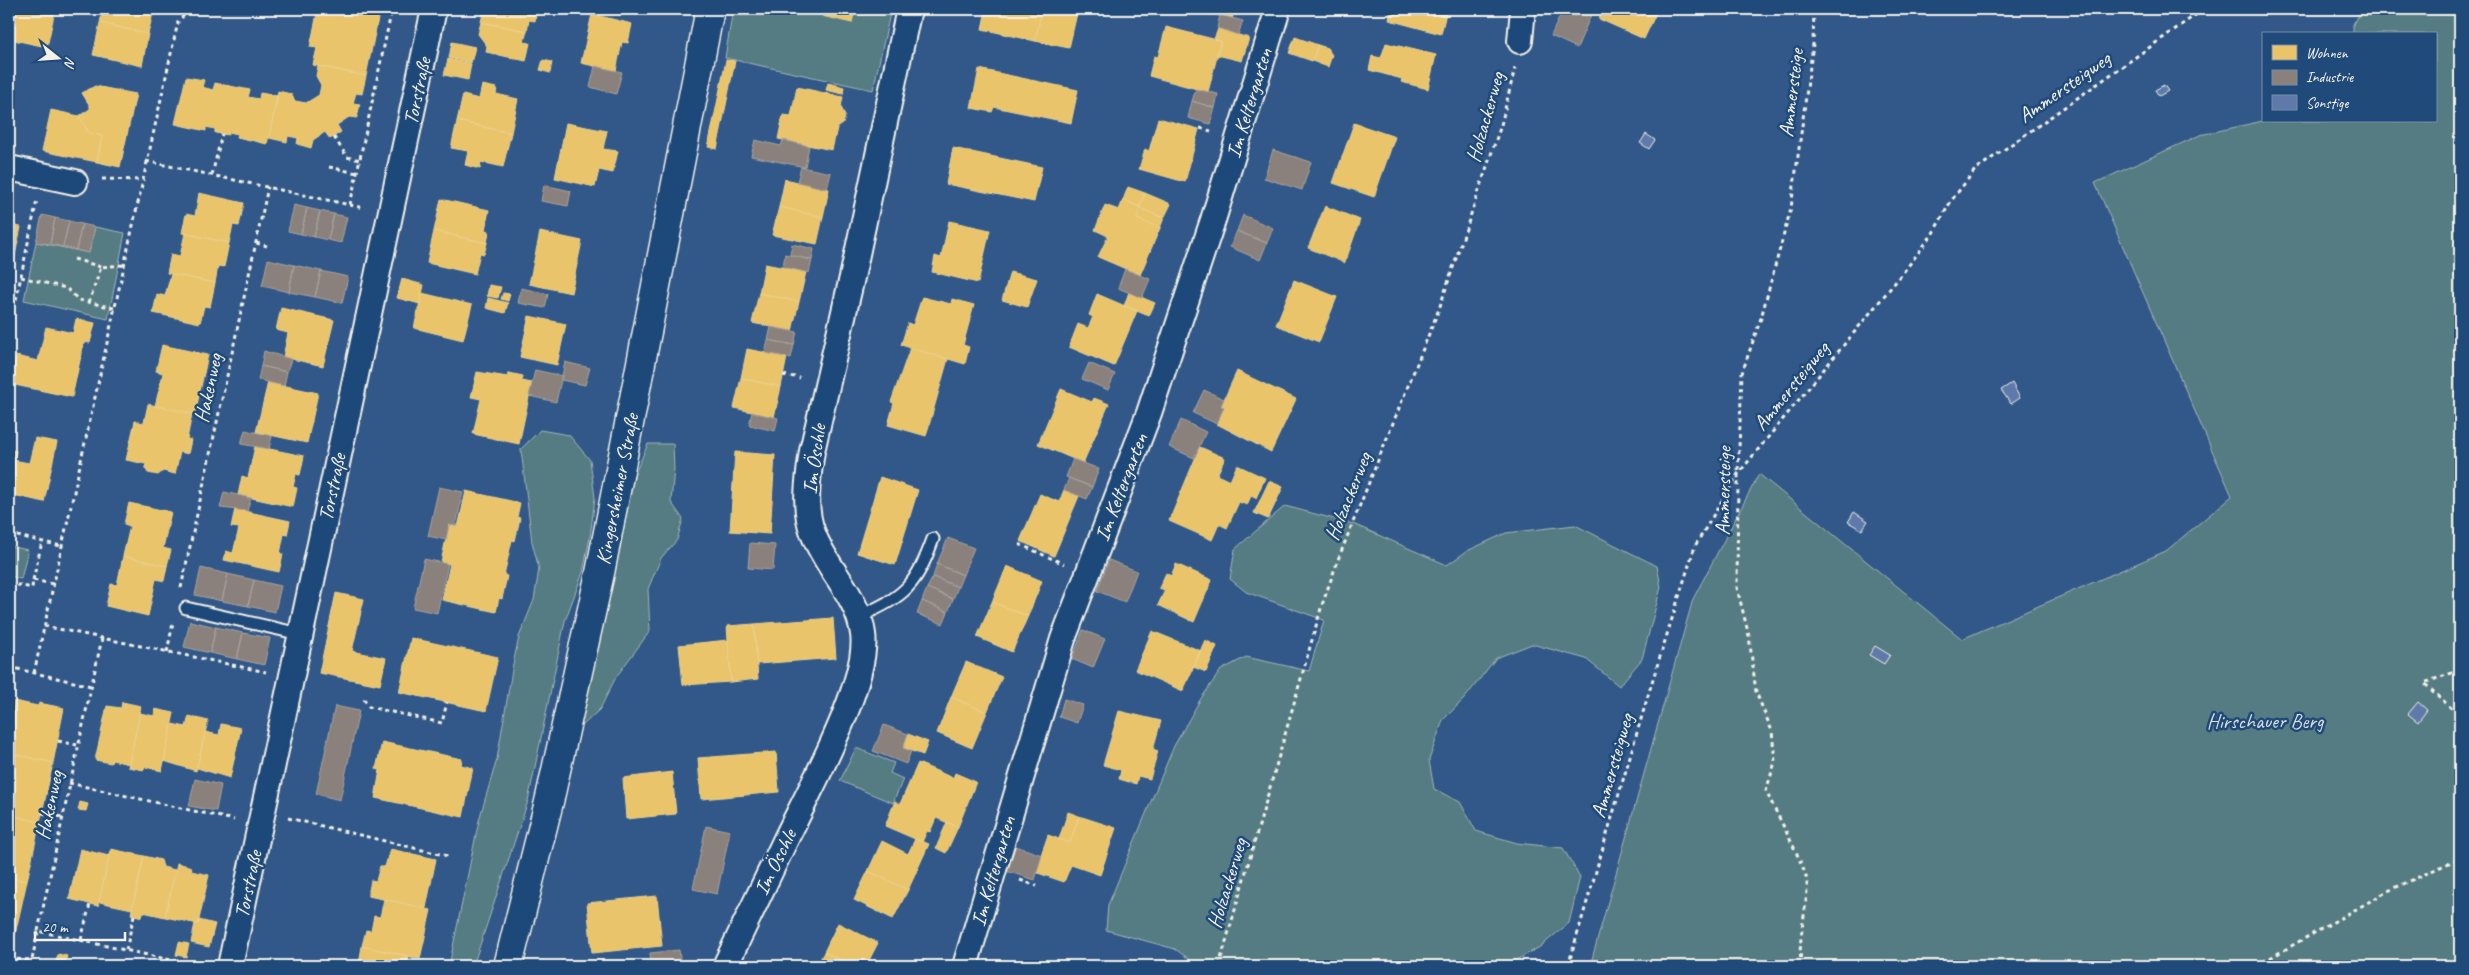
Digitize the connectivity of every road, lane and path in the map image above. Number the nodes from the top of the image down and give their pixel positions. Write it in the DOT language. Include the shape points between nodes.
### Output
graph roads {
  1 [pos="189,9"];
  2 [pos="392,9"];
  3 [pos="434,9"];
  4 [pos="710,9"];
  5 [pos="909,9"];
  6 [pos="1278,9"];
  7 [pos="1523,9"];
  8 [pos="1814,9"];
  9 [pos="2204,9"];
  10 [pos="1520,42"];
  11 [pos="222,134"];
  12 [pos="334,137"];
  13 [pos="360,160"];
  14 [pos="146,161"];
  15 [pos="329,167"];
  16 [pos="9,168"];
  17 [pos="357,173"];
  18 [pos="43,175"];
  19 [pos="212,175"];
  20 [pos="142,180"];
  21 [pos="75,182"];
  22 [pos="268,187"];
  23 [pos="350,205"];
  24 [pos="391,214"];
  25 [pos="255,243"];
  26 [pos="267,246"];
  27 [pos="74,258"];
  28 [pos="123,265"];
  29 [pos="101,267"];
  30 [pos="21,277"];
  31 [pos="16,300"];
  32 [pos="89,302"];
  33 [pos="114,308"];
  34 [pos="783,375"];
  35 [pos="791,376"];
  36 [pos="1738,474"];
  37 [pos="9,534"];
  38 [pos="933,539"];
  39 [pos="42,542"];
  40 [pos="1018,544"];
  41 [pos="61,546"];
  42 [pos="1052,559"];
  43 [pos="33,580"];
  44 [pos="9,583"];
  45 [pos="53,584"];
  46 [pos="179,596"];
  47 [pos="186,608"];
  48 [pos="175,615"];
  49 [pos="860,616"];
  50 [pos="44,626"];
  51 [pos="300,634"];
  52 [pos="102,638"];
  53 [pos="167,652"];
  54 [pos="9,667"];
  55 [pos="2460,670"];
  56 [pos="34,673"];
  57 [pos="291,678"];
  58 [pos="91,686"];
  59 [pos="364,699"];
  60 [pos="447,702"];
  61 [pos="2460,716"];
  62 [pos="58,741"];
  63 [pos="78,745"];
  64 [pos="69,783"];
  65 [pos="42,813"];
  66 [pos="62,817"];
  67 [pos="261,819"];
  68 [pos="448,856"];
  69 [pos="2460,858"];
  70 [pos="90,904"];
  71 [pos="134,915"];
  72 [pos="38,931"];
  73 [pos="81,940"];
  74 [pos="126,950"];
  75 [pos="9,959"];
  76 [pos="198,966"];
  77 [pos="230,966"];
  78 [pos="508,966"];
  79 [pos="725,966"];
  80 [pos="965,966"];
  81 [pos="1219,966"];
  82 [pos="1568,966"];
  83 [pos="1802,966"];
  84 [pos="2256,966"];
  1 -- 14 [label="path" via="178,22"];
  2 -- 13 [label="path"];
  3 -- 24 [label="street, Torstraße"];
  4 -- 78 [label="main road, Kingersheimer Straße" via="600,572 547,811"];
  5 -- 49 [label="street, Im Öschle" via="808,481 812,532"];
  6 -- 80 [label="street, Im Keltergarten" via="1149,413 1063,639"];
  7 -- 10 [label="street"];
  8 -- 36 [label="path, Ammersteige" via="1813,44 1791,208 1761,318 1742,373"];
  9 -- 36 [label="path, Ammersteigweg" via="1975,170 1902,274"];
  10 -- 81 [label="path, Holzackerweg" via="1501,125 1438,309 1339,557 1320,613"];
  11 -- 19 [label="path"];
  12 -- 13 [label="path" via="347,157"];
  13 -- 17 [label="path"];
  14 -- 19 [label="path"];
  14 -- 20 [label="path"];
  15 -- 17 [label="path"];
  16 -- 18 [label="street"];
  17 -- 23 [label="path"];
  18 -- 21 [label="street"];
  18 -- 30 [label="path"];
  19 -- 22 [label="path"];
  20 -- 21 [label="path"];
  20 -- 28 [label="path"];
  22 -- 23 [label="path"];
  22 -- 25 [label="path, Hakenweg"];
  23 -- 24 [label="path"];
  24 -- 51 [label="street, Torstraße"];
  25 -- 26 [label="path"];
  25 -- 46 [label="path, Hakenweg"];
  27 -- 29 [label="path"];
  28 -- 29 [label="path"];
  28 -- 33 [label="path"];
  29 -- 32 [label="path"];
  30 -- 31 [label="path"];
  30 -- 32 [label="path" via="66,288 79,300"];
  32 -- 33 [label="path"];
  33 -- 41 [label="path"];
  34 -- 35 [label="path"];
  36 -- 82 [label="path, Ammersteigweg" via="1695,546"];
  36 -- 83 [label="path, Ammersteige" via="1737,588 1749,636 1756,692 1772,731 1774,762 1766,791 1808,879 1800,957"];
  37 -- 39 [label="path"];
  38 -- 49 [label="lane" via="922,570 906,590 887,604"];
  39 -- 41 [label="path"];
  39 -- 43 [label="path"];
  40 -- 42 [label="path"];
  41 -- 45 [label="path"];
  43 -- 44 [label="path" via="32,588"];
  43 -- 45 [label="path"];
  45 -- 50 [label="path"];
  47 -- 51 [label="lane"];
  48 -- 53 [label="path"];
  49 -- 79 [label="street, Im Öschle" via="863,655 854,689 823,762"];
  50 -- 52 [label="path"];
  50 -- 56 [label="path"];
  51 -- 57 [label="street, Torstraße"];
  52 -- 53 [label="path"];
  52 -- 58 [label="path, Hakenweg"];
  53 -- 57 [label="path"];
  54 -- 56 [label="path"];
  55 -- 61 [label="path" via="2424,683"];
  56 -- 58 [label="path"];
  57 -- 67 [label="street, Torstraße"];
  58 -- 63 [label="path, Hakenweg"];
  59 -- 60 [label="path" via="369,707 442,723"];
  62 -- 63 [label="path"];
  63 -- 64 [label="path, Hakenweg"];
  64 -- 66 [label="path, Hakenweg"];
  64 -- 67 [label="path"];
  65 -- 66 [label="path"];
  66 -- 72 [label="path, Hakenweg"];
  67 -- 68 [label="path"];
  67 -- 77 [label="street, Torstraße"];
  69 -- 84 [label="path" via="2388,891"];
  70 -- 73 [label="path"];
  71 -- 74 [label="path"];
  72 -- 73 [label="path"];
  72 -- 75 [label="path, Hakenweg" via="32,960"];
  73 -- 74 [label="path"];
  74 -- 76 [label="path"];
}
